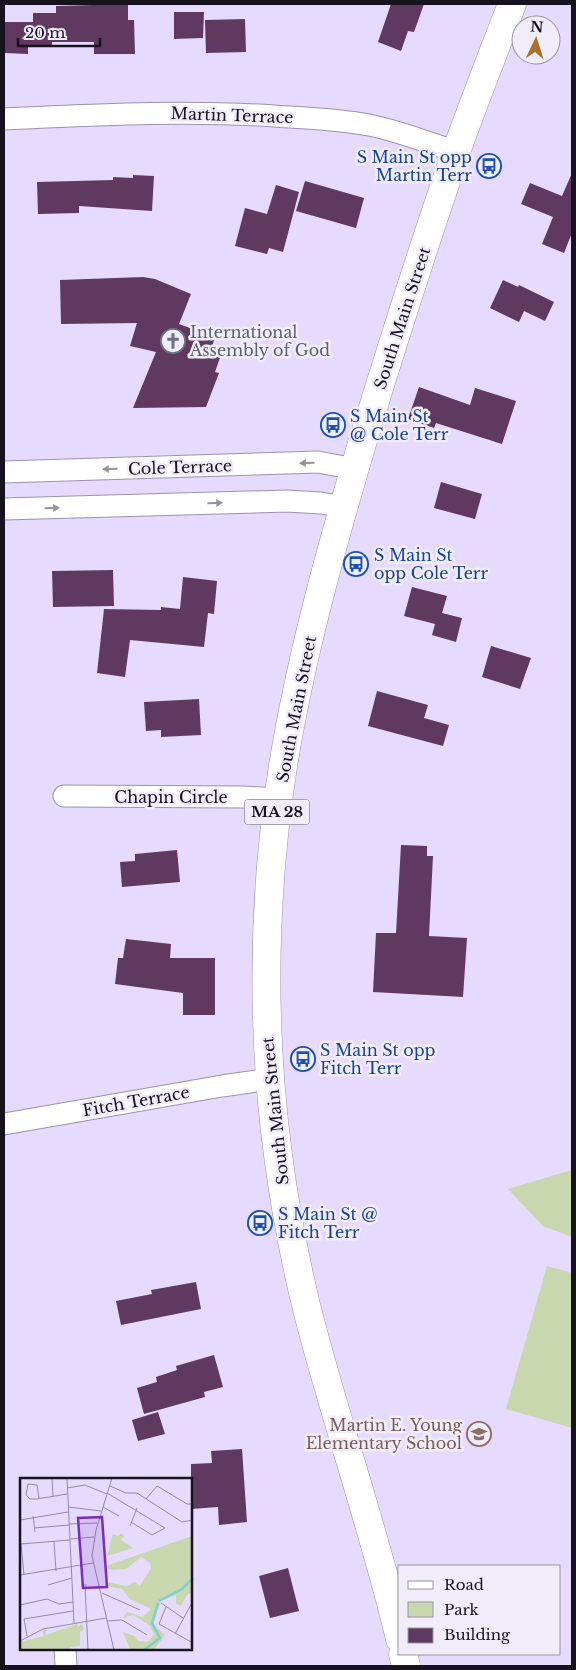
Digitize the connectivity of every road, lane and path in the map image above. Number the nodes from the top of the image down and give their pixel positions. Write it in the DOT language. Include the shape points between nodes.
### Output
graph roads {
  1 [pos="512,4"];
  2 [pos="4,119"];
  3 [pos="456,152"];
  4 [pos="355,469"];
  5 [pos="4,472"];
  6 [pos="344,507"];
  7 [pos="4,509"];
  8 [pos="64,796"];
  9 [pos="278,799"];
  10 [pos="270,1079"];
  11 [pos="4,1124"];
  12 [pos="398,1631"];
  13 [pos="66,1650"];
  14 [pos="66,1666"];
  1 -- 3 [label="main road, South Main Street / MA 28"];
  2 -- 3 [label="street, Martin Terrace" via="167,113 310,118 370,125"];
  3 -- 4 [label="main road, South Main Street / MA 28"];
  4 -- 5 [label="street, Cole Terrace, one-way" via="318,462"];
  4 -- 6 [label="main road, South Main Street / MA 28"];
  7 -- 6 [label="street, one-way" via="287,502"];
  6 -- 9 [label="main road, South Main Street / MA 28" via="302,675"];
  8 -- 9 [label="street, Chapin Circle"];
  9 -- 10 [label="main road, South Main Street / MA 28" via="267,939"];
  10 -- 11 [label="street, Fitch Terrace"];
  10 -- 12 [label="main road, South Main Street / MA 28" via="284,1198 298,1271"];
  13 -- 14 [label="street"];
}
